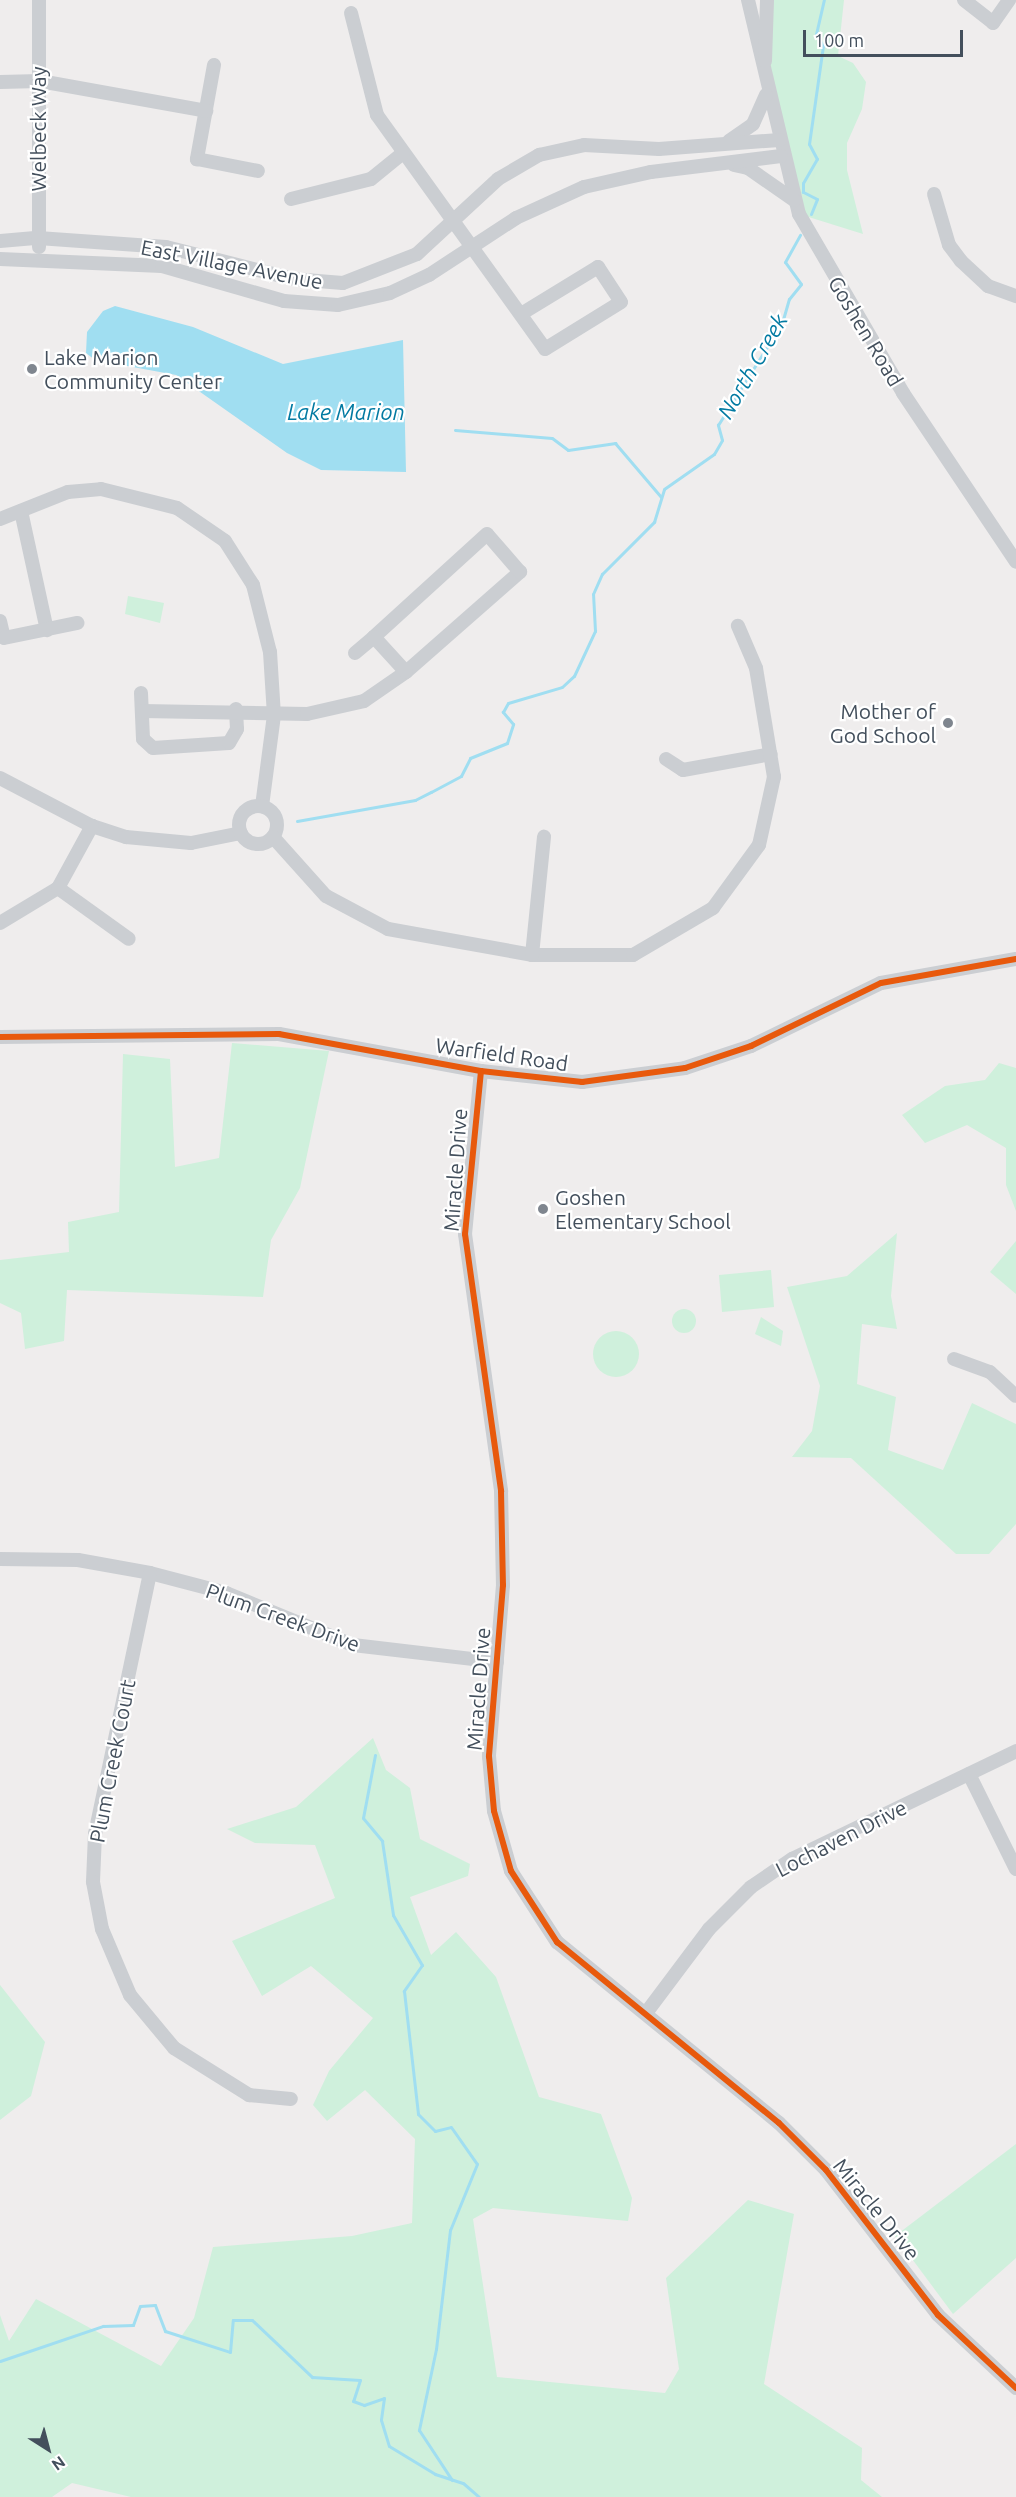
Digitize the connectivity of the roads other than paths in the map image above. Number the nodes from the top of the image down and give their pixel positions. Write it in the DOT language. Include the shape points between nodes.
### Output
graph roads {
  1 [pos="39,0"];
  2 [pos="748,0"];
  3 [pos="767,0"];
  4 [pos="964,0"];
  5 [pos="1010,0"];
  6 [pos="351,13"];
  7 [pos="214,65"];
  8 [pos="764,78"];
  9 [pos="39,81"];
  10 [pos="0,82"];
  11 [pos="767,93"];
  12 [pos="206,111"];
  13 [pos="780,140"];
  14 [pos="727,142"];
  15 [pos="403,153"];
  16 [pos="782,156"];
  17 [pos="723,164"];
  18 [pos="258,171"];
  19 [pos="934,194"];
  20 [pos="291,199"];
  21 [pos="795,201"];
  22 [pos="454,222"];
  23 [pos="38,238"];
  24 [pos="0,241"];
  25 [pos="470,248"];
  26 [pos="40,258"];
  27 [pos="0,259"];
  28 [pos="1016,296"];
  29 [pos="521,314"];
  30 [pos="21,511"];
  31 [pos="0,519"];
  32 [pos="1016,562"];
  33 [pos="0,621"];
  34 [pos="77,623"];
  35 [pos="738,626"];
  36 [pos="47,630"];
  37 [pos="374,637"];
  38 [pos="355,653"];
  39 [pos="406,672"];
  40 [pos="141,693"];
  41 [pos="236,709"];
  42 [pos="142,711"];
  43 [pos="274,715"];
  44 [pos="771,754"];
  45 [pos="666,759"];
  46 [pos="0,778"];
  47 [pos="262,806"];
  48 [pos="92,826"];
  49 [pos="241,834"];
  50 [pos="273,837"];
  51 [pos="544,837"];
  52 [pos="58,888"];
  53 [pos="0,923"];
  54 [pos="129,939"];
  55 [pos="532,956"];
  56 [pos="1016,959"];
  57 [pos="0,1037"];
  58 [pos="481,1071"];
  59 [pos="954,1359"];
  60 [pos="1016,1396"];
  61 [pos="0,1559"];
  62 [pos="150,1573"];
  63 [pos="497,1662"];
  64 [pos="1016,1751"];
  65 [pos="969,1774"];
  66 [pos="1016,1869"];
  67 [pos="646,2013"];
  68 [pos="291,2099"];
  69 [pos="1016,2388"];
  1 -- 9 [label="street, Welbeck Way"];
  2 -- 8 [label="street, Goshen Road"];
  3 -- 8 [label="street, Goshen Road"];
  4 -- 5 [label="street" via="993,23"];
  6 -- 15 [label="street" via="376,115"];
  7 -- 12 [label="street"];
  8 -- 11 [label="street, Goshen Road"];
  9 -- 10 [label="street"];
  9 -- 12 [label="street"];
  9 -- 23 [label="street, Welbeck Way"];
  11 -- 13 [label="street, Goshen Road"];
  11 -- 14 [label="street" via="753,124"];
  12 -- 18 [label="street" via="197,159"];
  13 -- 14 [label="street, East Village Avenue"];
  13 -- 16 [label="street, Goshen Road"];
  14 -- 22 [label="street, East Village Avenue" via="659,149 560,148 519,164"];
  15 -- 20 [label="street" via="371,179"];
  15 -- 22 [label="street"];
  16 -- 17 [label="street, East Village Avenue"];
  16 -- 21 [label="street, Goshen Road"];
  17 -- 21 [label="street" via="748,168"];
  17 -- 25 [label="street, East Village Avenue" via="584,187 538,205"];
  19 -- 28 [label="street" via="949,244 961,261 988,286"];
  21 -- 32 [label="street, Goshen Road" via="813,242 903,393"];
  22 -- 23 [label="street, East Village Avenue" via="403,263 343,283 293,279 166,247"];
  22 -- 25 [label="street"];
  23 -- 24 [label="street, East Village Avenue"];
  23 -- 26 [label="street, Welbeck Way"];
  25 -- 26 [label="street, East Village Avenue" via="390,293 338,305 284,301 162,266"];
  25 -- 29 [label="street"];
  26 -- 27 [label="street, East Village Avenue"];
  29 -- 29 [label="street" via="598,267 621,302 545,349"];
  30 -- 31 [label="street"];
  30 -- 36 [label="street"];
  30 -- 43 [label="street" via="68,492 100,489 139,495 205,522 225,541 253,585 270,652"];
  33 -- 36 [label="street" via="4,638"];
  34 -- 36 [label="street"];
  35 -- 44 [label="street" via="756,668"];
  37 -- 38 [label="street"];
  37 -- 39 [label="street"];
  37 -- 39 [label="street" via="487,534 506,552 520,572"];
  39 -- 43 [label="street" via="364,701 332,712"];
  40 -- 42 [label="street"];
  41 -- 42 [label="street"];
  41 -- 42 [label="street" via="237,729 229,742 153,748 143,739"];
  41 -- 43 [label="street"];
  43 -- 47 [label="street"];
  44 -- 45 [label="street" via="683,770"];
  44 -- 55 [label="street" via="771,798 759,845 713,908 633,955"];
  46 -- 48 [label="street"];
  47 -- 49 [label="street" via="242,814"];
  47 -- 50 [label="street" via="277,820"];
  48 -- 49 [label="street" via="158,843"];
  48 -- 52 [label="street"];
  49 -- 50 [label="street" via="256,844"];
  50 -- 55 [label="street" via="326,896 363,920 388,929"];
  51 -- 55 [label="street"];
  52 -- 53 [label="street"];
  52 -- 54 [label="street"];
  56 -- 58 [label="street, Warfield Road" via="881,983 751,1046 685,1068 582,1082"];
  57 -- 58 [label="street, Warfield Road" via="279,1035"];
  58 -- 63 [label="street, Miracle Drive" via="465,1234 501,1491 503,1585"];
  59 -- 60 [label="street" via="990,1372"];
  61 -- 62 [label="street, Plum Creek Drive" via="78,1560"];
  62 -- 63 [label="street, Plum Creek Drive" via="226,1593 353,1645"];
  62 -- 68 [label="street, Plum Creek Court" via="95,1834 93,1882 102,1929 130,1995 174,2048 249,2095"];
  63 -- 67 [label="street, Miracle Drive" via="490,1785 511,1872 557,1942"];
  64 -- 65 [label="street, Lochaven Drive"];
  65 -- 66 [label="street"];
  65 -- 67 [label="street, Lochaven Drive" via="792,1859 751,1887 709,1929"];
  67 -- 69 [label="street, Miracle Drive" via="779,2123 826,2170 938,2315"];
}
